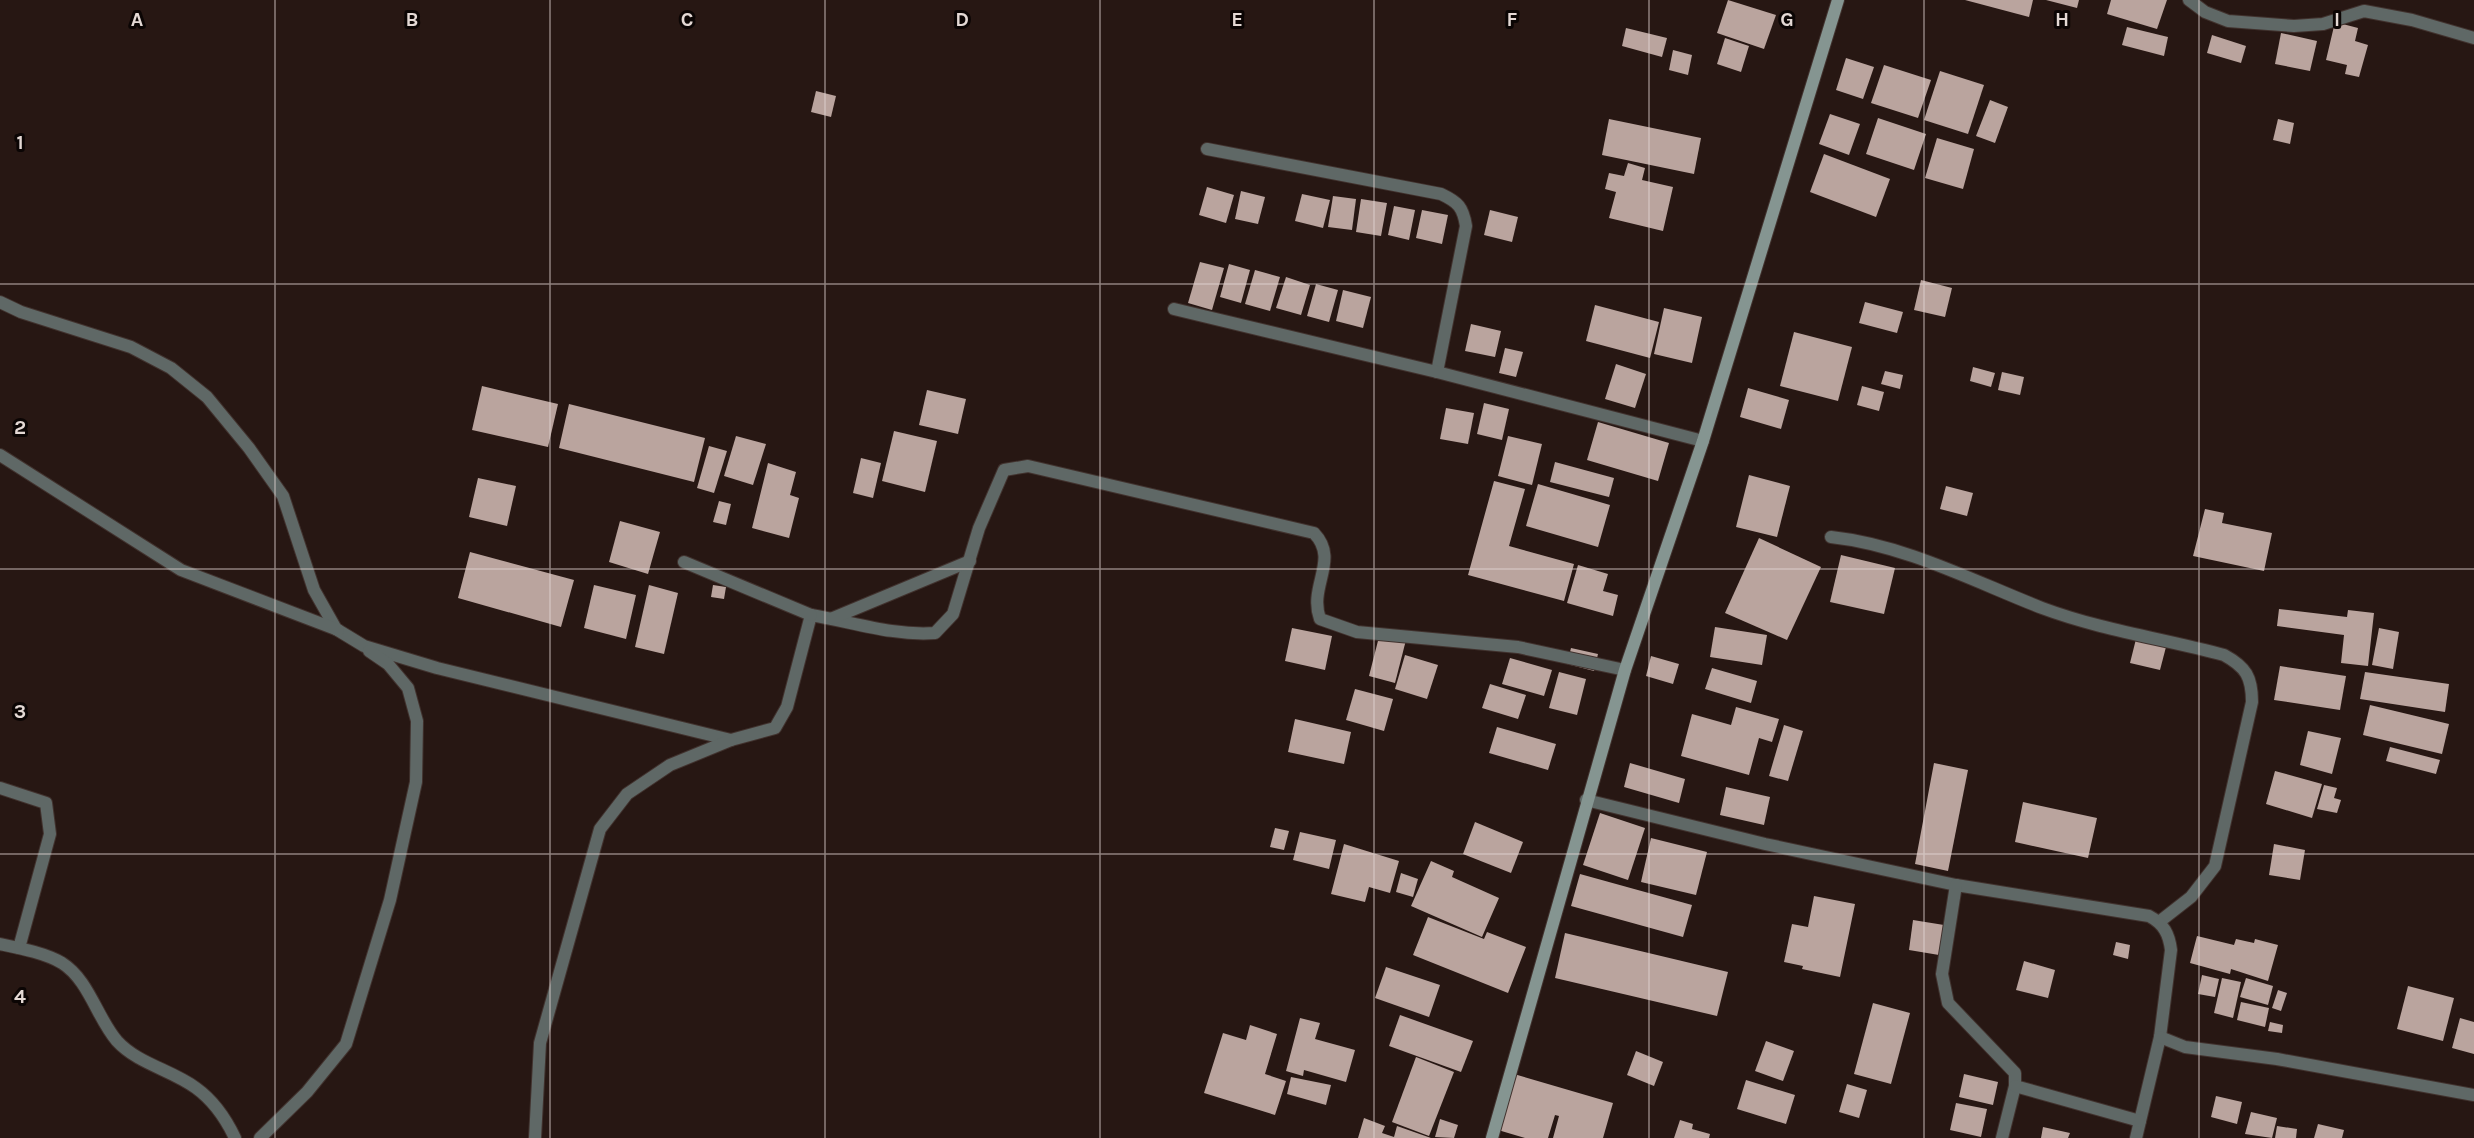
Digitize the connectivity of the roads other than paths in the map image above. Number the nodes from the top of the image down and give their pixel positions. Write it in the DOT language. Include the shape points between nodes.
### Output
graph roads {
  1 [pos="1838,0"];
  2 [pos="2188,0"];
  3 [pos="2474,38"];
  4 [pos="1207,148"];
  5 [pos="0,302"];
  6 [pos="1174,309"];
  7 [pos="1437,372"];
  8 [pos="1703,441"];
  9 [pos="0,455"];
  10 [pos="1831,537"];
  11 [pos="970,561"];
  12 [pos="684,562"];
  13 [pos="811,615"];
  14 [pos="832,618"];
  15 [pos="336,629"];
  16 [pos="1625,670"];
  17 [pos="732,740"];
  18 [pos="0,788"];
  19 [pos="1586,800"];
  20 [pos="1956,885"];
  21 [pos="2159,922"];
  22 [pos="0,944"];
  23 [pos="19,948"];
  24 [pos="2160,1037"];
  25 [pos="2015,1086"];
  26 [pos="2474,1095"];
  27 [pos="2140,1121"];
  28 [pos="235,1138"];
  29 [pos="260,1138"];
  30 [pos="535,1138"];
  31 [pos="1492,1138"];
  32 [pos="2002,1138"];
  33 [pos="2136,1138"];
  1 -- 8 [label="main road"];
  2 -- 3 [label="street" via="2228,21 2323,24 2364,11"];
  4 -- 7 [label="street" via="1441,194 1457,201 1466,226"];
  5 -- 15 [label="street" via="131,346 171,368 207,397 283,496 314,590"];
  6 -- 7 [label="street"];
  7 -- 8 [label="street"];
  8 -- 16 [label="main road"];
  9 -- 15 [label="street" via="181,570"];
  10 -- 21 [label="street" via="1864,541 1905,554 2086,623 2224,655 2248,673 2252,702 2215,866 2191,897"];
  11 -- 14 [label="street"];
  11 -- 14 [label="street" via="953,614 935,633 889,632"];
  11 -- 16 [label="street" via="979,528 1004,470 1028,466 1314,533 1324,543 1326,559 1316,607 1320,619 1334,626 1357,632 1518,647"];
  12 -- 13 [label="street"];
  13 -- 14 [label="street"];
  13 -- 17 [label="street" via="787,707 775,728"];
  15 -- 17 [label="street" via="364,646 437,668"];
  15 -- 29 [label="street" via="388,664 408,688 417,721 416,782 390,900 346,1044 307,1092"];
  16 -- 19 [label="main road"];
  17 -- 30 [label="street" via="670,765 627,794 600,829 540,1043"];
  18 -- 23 [label="street" via="46,803 50,834"];
  19 -- 20 [label="street"];
  19 -- 31 [label="main road"];
  20 -- 21 [label="street" via="2142,915"];
  20 -- 25 [label="street" via="1942,974 1948,1003 2013,1070"];
  21 -- 24 [label="street" via="2169,936 2171,950"];
  22 -- 23 [label="street"];
  23 -- 28 [label="street" via="61,963 81,982 117,1041 134,1055 196,1088 226,1117"];
  24 -- 26 [label="street" via="2185,1047 2288,1061"];
  24 -- 27 [label="street"];
  25 -- 27 [label="street"];
  25 -- 32 [label="street"];
  27 -- 33 [label="street"];
}
